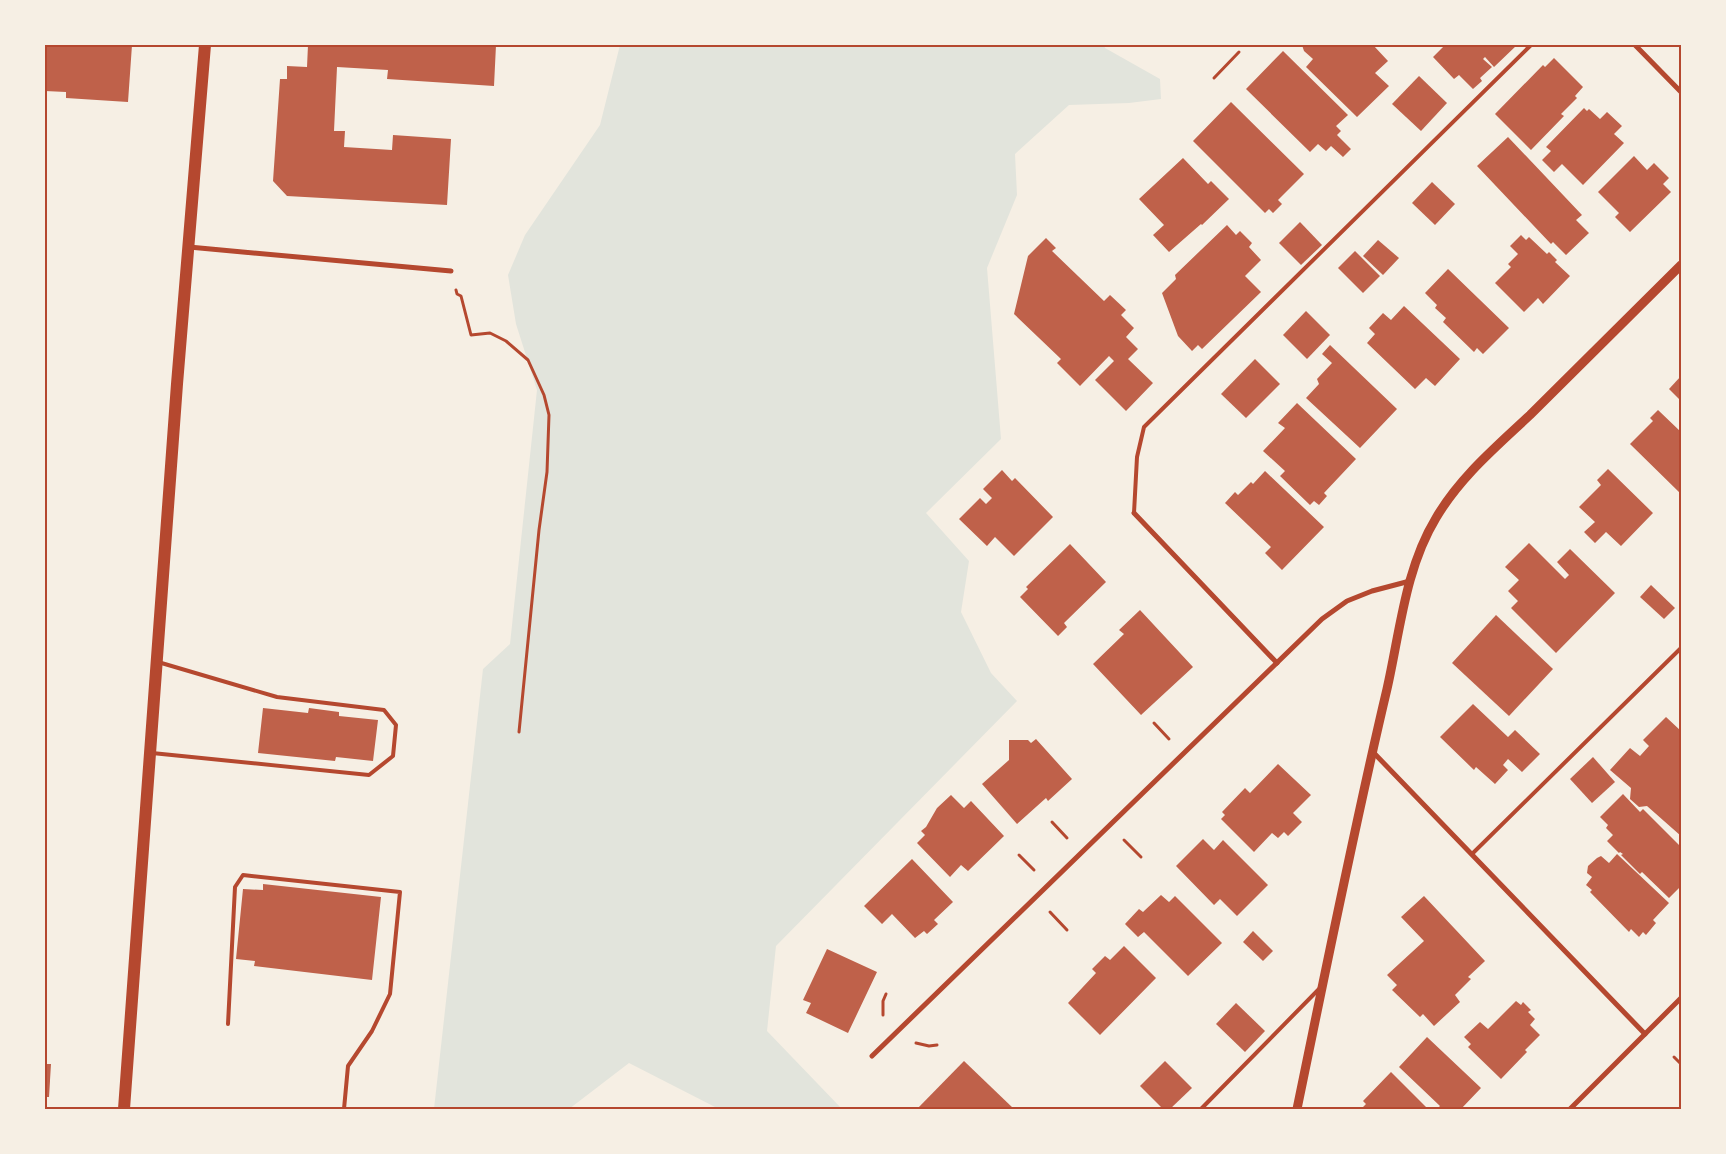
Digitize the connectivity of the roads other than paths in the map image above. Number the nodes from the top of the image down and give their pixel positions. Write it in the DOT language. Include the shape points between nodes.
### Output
graph roads {
  1 [pos="205,45"];
  2 [pos="1531,45"];
  3 [pos="1635,45"];
  4 [pos="1681,92"];
  5 [pos="188,247"];
  6 [pos="1681,265"];
  7 [pos="452,271"];
  8 [pos="1134,513"];
  9 [pos="1410,581"];
  10 [pos="1681,648"];
  11 [pos="157,662"];
  12 [pos="1277,663"];
  13 [pos="1372,751"];
  14 [pos="150,753"];
  15 [pos="1472,854"];
  16 [pos="1323,986"];
  17 [pos="1681,998"];
  18 [pos="228,1024"];
  19 [pos="1645,1034"];
  20 [pos="872,1056"];
  21 [pos="124,1109"];
  22 [pos="344,1109"];
  23 [pos="1201,1109"];
  24 [pos="1297,1109"];
  25 [pos="1570,1109"];
  1 -- 5 [label="main road"];
  2 -- 8 [label="lane" via="1144,427 1137,457"];
  3 -- 4 [label="street"];
  5 -- 7 [label="street"];
  5 -- 11 [label="main road"];
  6 -- 9 [label="street" via="1470,470 1436,518"];
  8 -- 12 [label="street"];
  9 -- 12 [label="street" via="1347,601 1322,619"];
  9 -- 13 [label="street"];
  10 -- 15 [label="lane"];
  11 -- 14 [label="main road"];
  11 -- 14 [label="lane" via="277,697 384,710 396,725 393,756 369,775"];
  12 -- 20 [label="street"];
  13 -- 15 [label="street"];
  13 -- 16 [label="street"];
  14 -- 21 [label="main road"];
  15 -- 19 [label="street"];
  16 -- 23 [label="lane"];
  16 -- 24 [label="street"];
  17 -- 19 [label="street"];
  18 -- 22 [label="lane" via="235,887 243,875 400,892 390,994 372,1031 348,1066"];
  19 -- 25 [label="street"];
}
